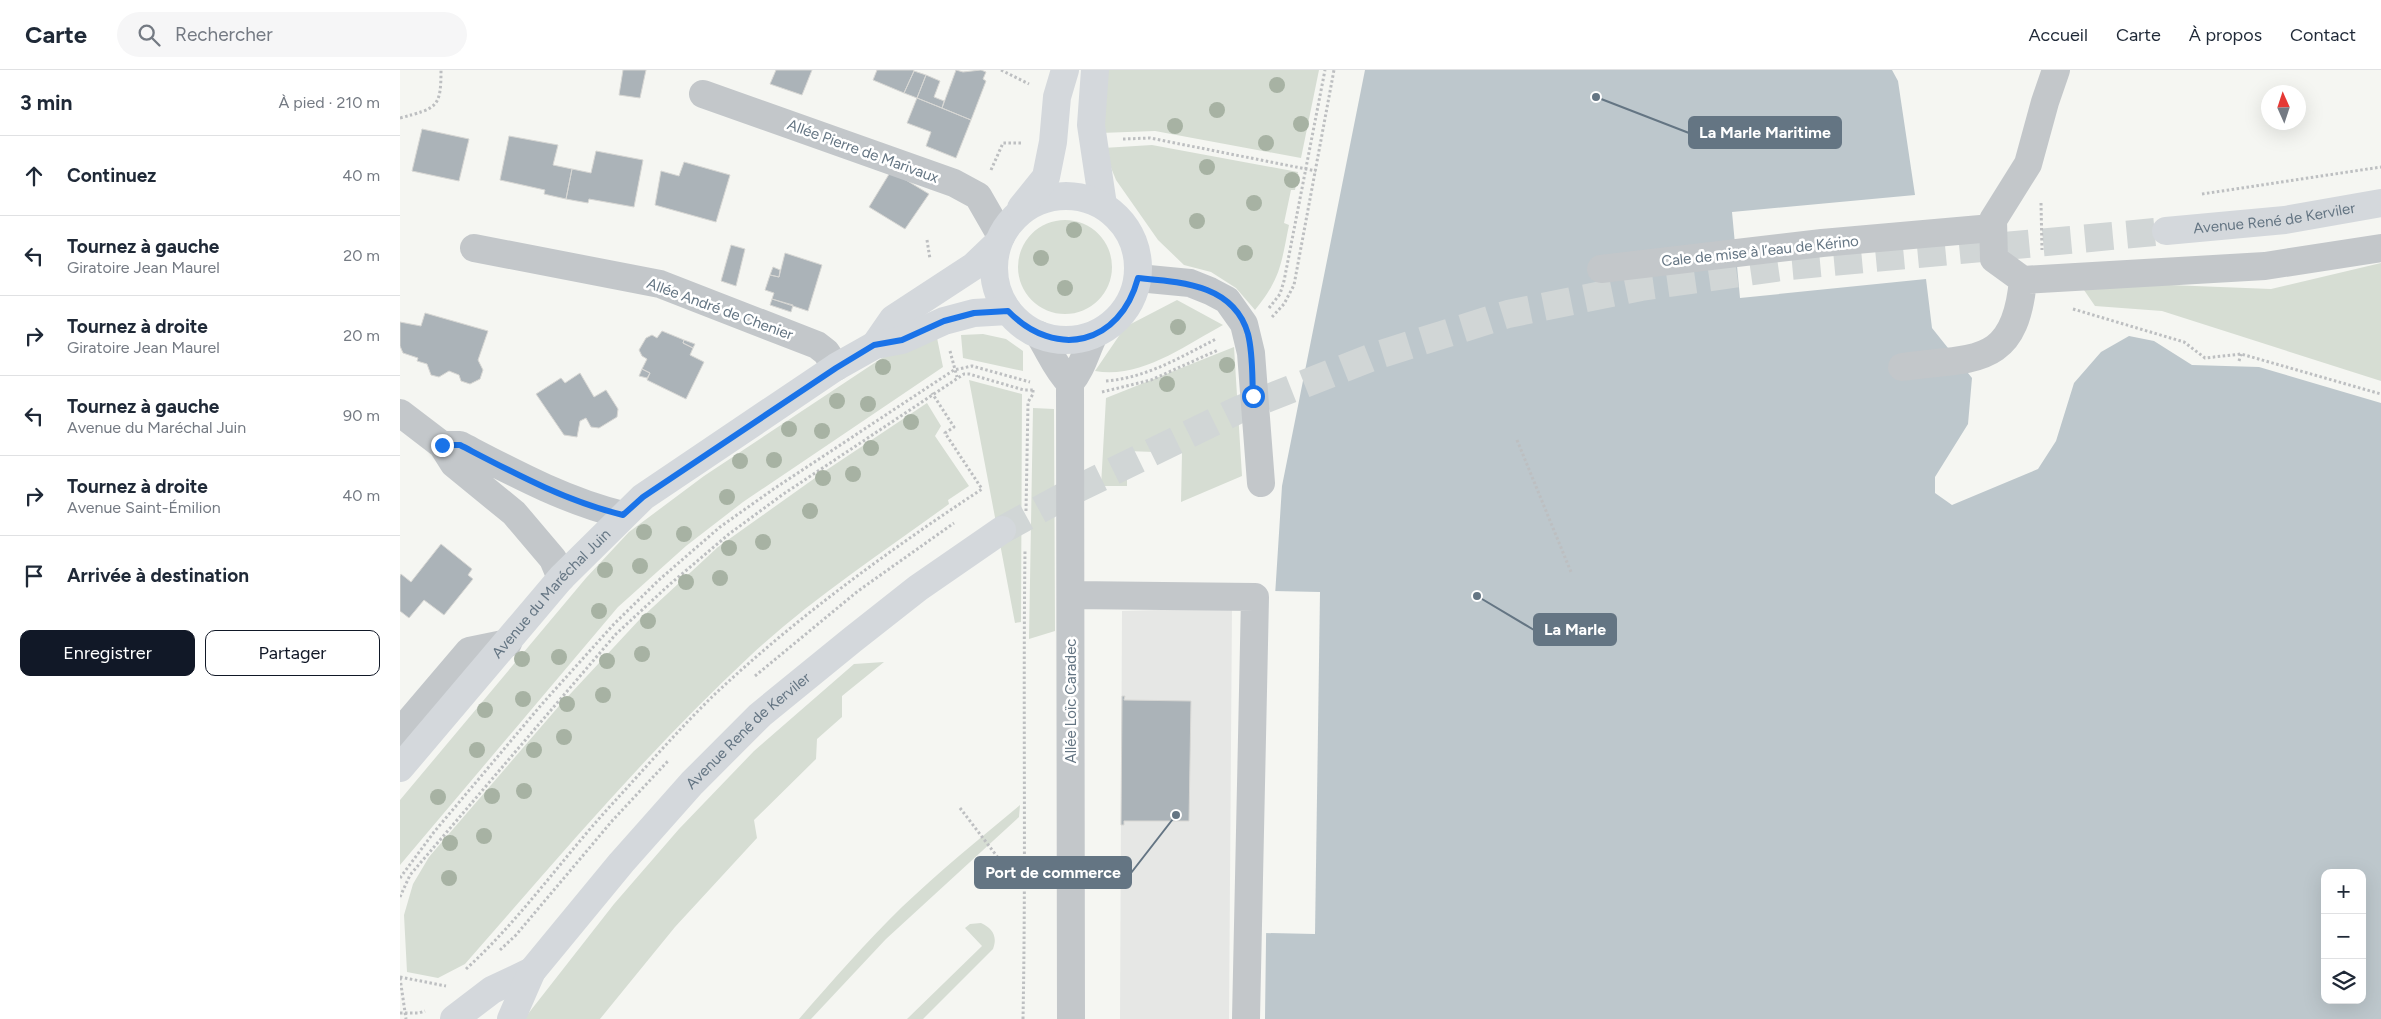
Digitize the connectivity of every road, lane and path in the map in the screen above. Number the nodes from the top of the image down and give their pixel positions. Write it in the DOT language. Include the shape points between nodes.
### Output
graph roads {
  1 [pos="441,70"];
  2 [pos="1065,70"];
  3 [pos="1095,70"];
  4 [pos="1325,70"];
  5 [pos="1334,70"];
  6 [pos="2056,70"];
  7 [pos="703,94"];
  8 [pos="400,118"];
  9 [pos="1114,140"];
  10 [pos="1027,143"];
  11 [pos="2028,164"];
  12 [pos="2381,167"];
  13 [pos="1308,169"];
  14 [pos="1316,171"];
  15 [pos="990,173"];
  16 [pos="2198,195"];
  17 [pos="2381,203"];
  18 [pos="1103,205"];
  19 [pos="1992,228"];
  20 [pos="2166,231"];
  21 [pos="1004,233"];
  22 [pos="474,248"];
  23 [pos="2381,248"];
  24 [pos="1601,269"];
  25 [pos="1138,278"];
  26 [pos="2035,280"];
  27 [pos="1008,311"];
  28 [pos="1266,311"];
  29 [pos="1269,320"];
  30 [pos="1039,335"];
  31 [pos="1094,335"];
  32 [pos="1221,336"];
  33 [pos="874,345"];
  34 [pos="1226,346"];
  35 [pos="2241,354"];
  36 [pos="2239,361"];
  37 [pos="1902,367"];
  38 [pos="836,368"];
  39 [pos="1033,374"];
  40 [pos="1033,382"];
  41 [pos="1098,382"];
  42 [pos="1070,383"];
  43 [pos="1033,390"];
  44 [pos="1098,393"];
  45 [pos="932,394"];
  46 [pos="2381,394"];
  47 [pos="1028,402"];
  48 [pos="400,413"];
  49 [pos="1517,440"];
  50 [pos="442,445"];
  51 [pos="1261,484"];
  52 [pos="623,515"];
  53 [pos="1002,530"];
  54 [pos="1571,572"];
  55 [pos="561,578"];
  56 [pos="1072,595"];
  57 [pos="508,643"];
  58 [pos="1024,674"];
  59 [pos="400,732"];
  60 [pos="400,768"];
  61 [pos="960,808"];
  62 [pos="1026,859"];
  63 [pos="400,878"];
  64 [pos="400,897"];
  65 [pos="532,971"];
  66 [pos="459,975"];
  67 [pos="400,977"];
  68 [pos="452,980"];
  69 [pos="400,1013"];
  70 [pos="419,1013"];
  71 [pos="405,1014"];
  72 [pos="406,1019"];
  73 [pos="454,1019"];
  74 [pos="511,1019"];
  75 [pos="1023,1019"];
  76 [pos="1072,1019"];
  77 [pos="1246,1019"];
  1 -- 8 [label="path" via="439,100 433,106"];
  2 -- 21 [label="main road, Avenue du Maréchal Juin" via="1057,97 1046,177"];
  3 -- 18 [label="main road" via="1092,126"];
  4 -- 13 [label="path"];
  5 -- 14 [label="path"];
  6 -- 11 [label="street"];
  7 -- 21 [label="street, Allée Pierre de Marivaux" via="954,183 978,196"];
  9 -- 13 [label="path" via="1150,138"];
  10 -- 15 [label="path" via="1003,143"];
  11 -- 19 [label="street" via="1993,220"];
  11 -- 26 [label="path" via="2043,172 2042,252"];
  12 -- 16 [label="path"];
  13 -- 14 [label="path"];
  13 -- 28 [label="path" via="1284,281 1280,294"];
  14 -- 29 [label="path" via="1294,285 1284,304"];
  17 -- 20 [label="main road, Avenue René de Kerviler" via="2285,220"];
  18 -- 21 [label="main road" via="1080,196 1056,195 1033,202"];
  18 -- 25 [label="main road" via="1128,228 1139,261"];
  19 -- 24 [label="street, Cale de mise à l’eau de Kérino" via="1813,244"];
  19 -- 26 [label="street" via="1994,260"];
  21 -- 27 [label="main road" via="993,266 995,282"];
  21 -- 33 [label="main road, Avenue du Maréchal Juin" via="974,266 893,319"];
  22 -- 38 [label="street, Allée André de Chenier" via="660,284 817,344"];
  23 -- 26 [label="street" via="2265,266"];
  25 -- 31 [label="main road" via="1134,296 1124,312"];
  25 -- 51 [label="street" via="1190,283 1210,291 1227,300 1244,324 1251,353"];
  26 -- 35 [label="path" via="2051,303 2184,342 2205,358"];
  26 -- 37 [label="street" via="2020,304 2006,339 1994,350 1979,356"];
  27 -- 30 [label="main road"];
  27 -- 33 [label="main road, Avenue du Maréchal Juin" via="974,313 944,321 902,340"];
  30 -- 31 [label="main road" via="1057,340 1076,340"];
  30 -- 42 [label="street" via="1058,370"];
  31 -- 42 [label="street, Allée Loïc Caradec" via="1079,373"];
  32 -- 41 [label="path" via="1149,372 1126,380"];
  33 -- 38 [label="main road, Avenue du Maréchal Juin"];
  34 -- 44 [label="path" via="1151,380"];
  35 -- 36 [label="path"];
  35 -- 46 [label="path"];
  38 -- 52 [label="main road, Avenue du Maréchal Juin" via="643,497"];
  39 -- 40 [label="path"];
  40 -- 43 [label="path"];
  40 -- 63 [label="path" via="972,366 954,370 720,527 614,624 434,832"];
  42 -- 56 [label="street, Allée Loïc Caradec"];
  43 -- 45 [label="path" via="970,374 958,377"];
  43 -- 47 [label="path"];
  45 -- 64 [label="path" via="729,534 616,634 410,875"];
  45 -- 66 [label="path" via="954,427 945,432 982,489 907,538 800,620 715,695 613,803 484,952"];
  48 -- 50 [label="street"];
  49 -- 54 [label="path"];
  50 -- 52 [label="street" via="460,445 567,497"];
  50 -- 55 [label="street" via="454,464 514,513 553,559"];
  52 -- 55 [label="main road, Avenue du Maréchal Juin"];
  53 -- 65 [label="main road, Avenue René de Kerviler" via="918,588 760,716 621,863"];
  55 -- 57 [label="main road, Avenue du Maréchal Juin"];
  56 -- 76 [label="street, Allée Loïc Caradec"];
  56 -- 77 [label="street" via="1255,597"];
  57 -- 59 [label="street" via="469,651"];
  57 -- 60 [label="main road, Avenue du Maréchal Juin"];
  58 -- 62 [label="path"];
  61 -- 62 [label="path" via="999,859"];
  62 -- 75 [label="path"];
  65 -- 73 [label="main road, Avenue René de Kerviler" via="492,990"];
  65 -- 74 [label="main road, Avenue René de Kerviler"];
  67 -- 68 [label="path" via="446,986"];
  67 -- 71 [label="path"];
  69 -- 71 [label="path"];
  70 -- 71 [label="path"];
  71 -- 72 [label="path"];
}
